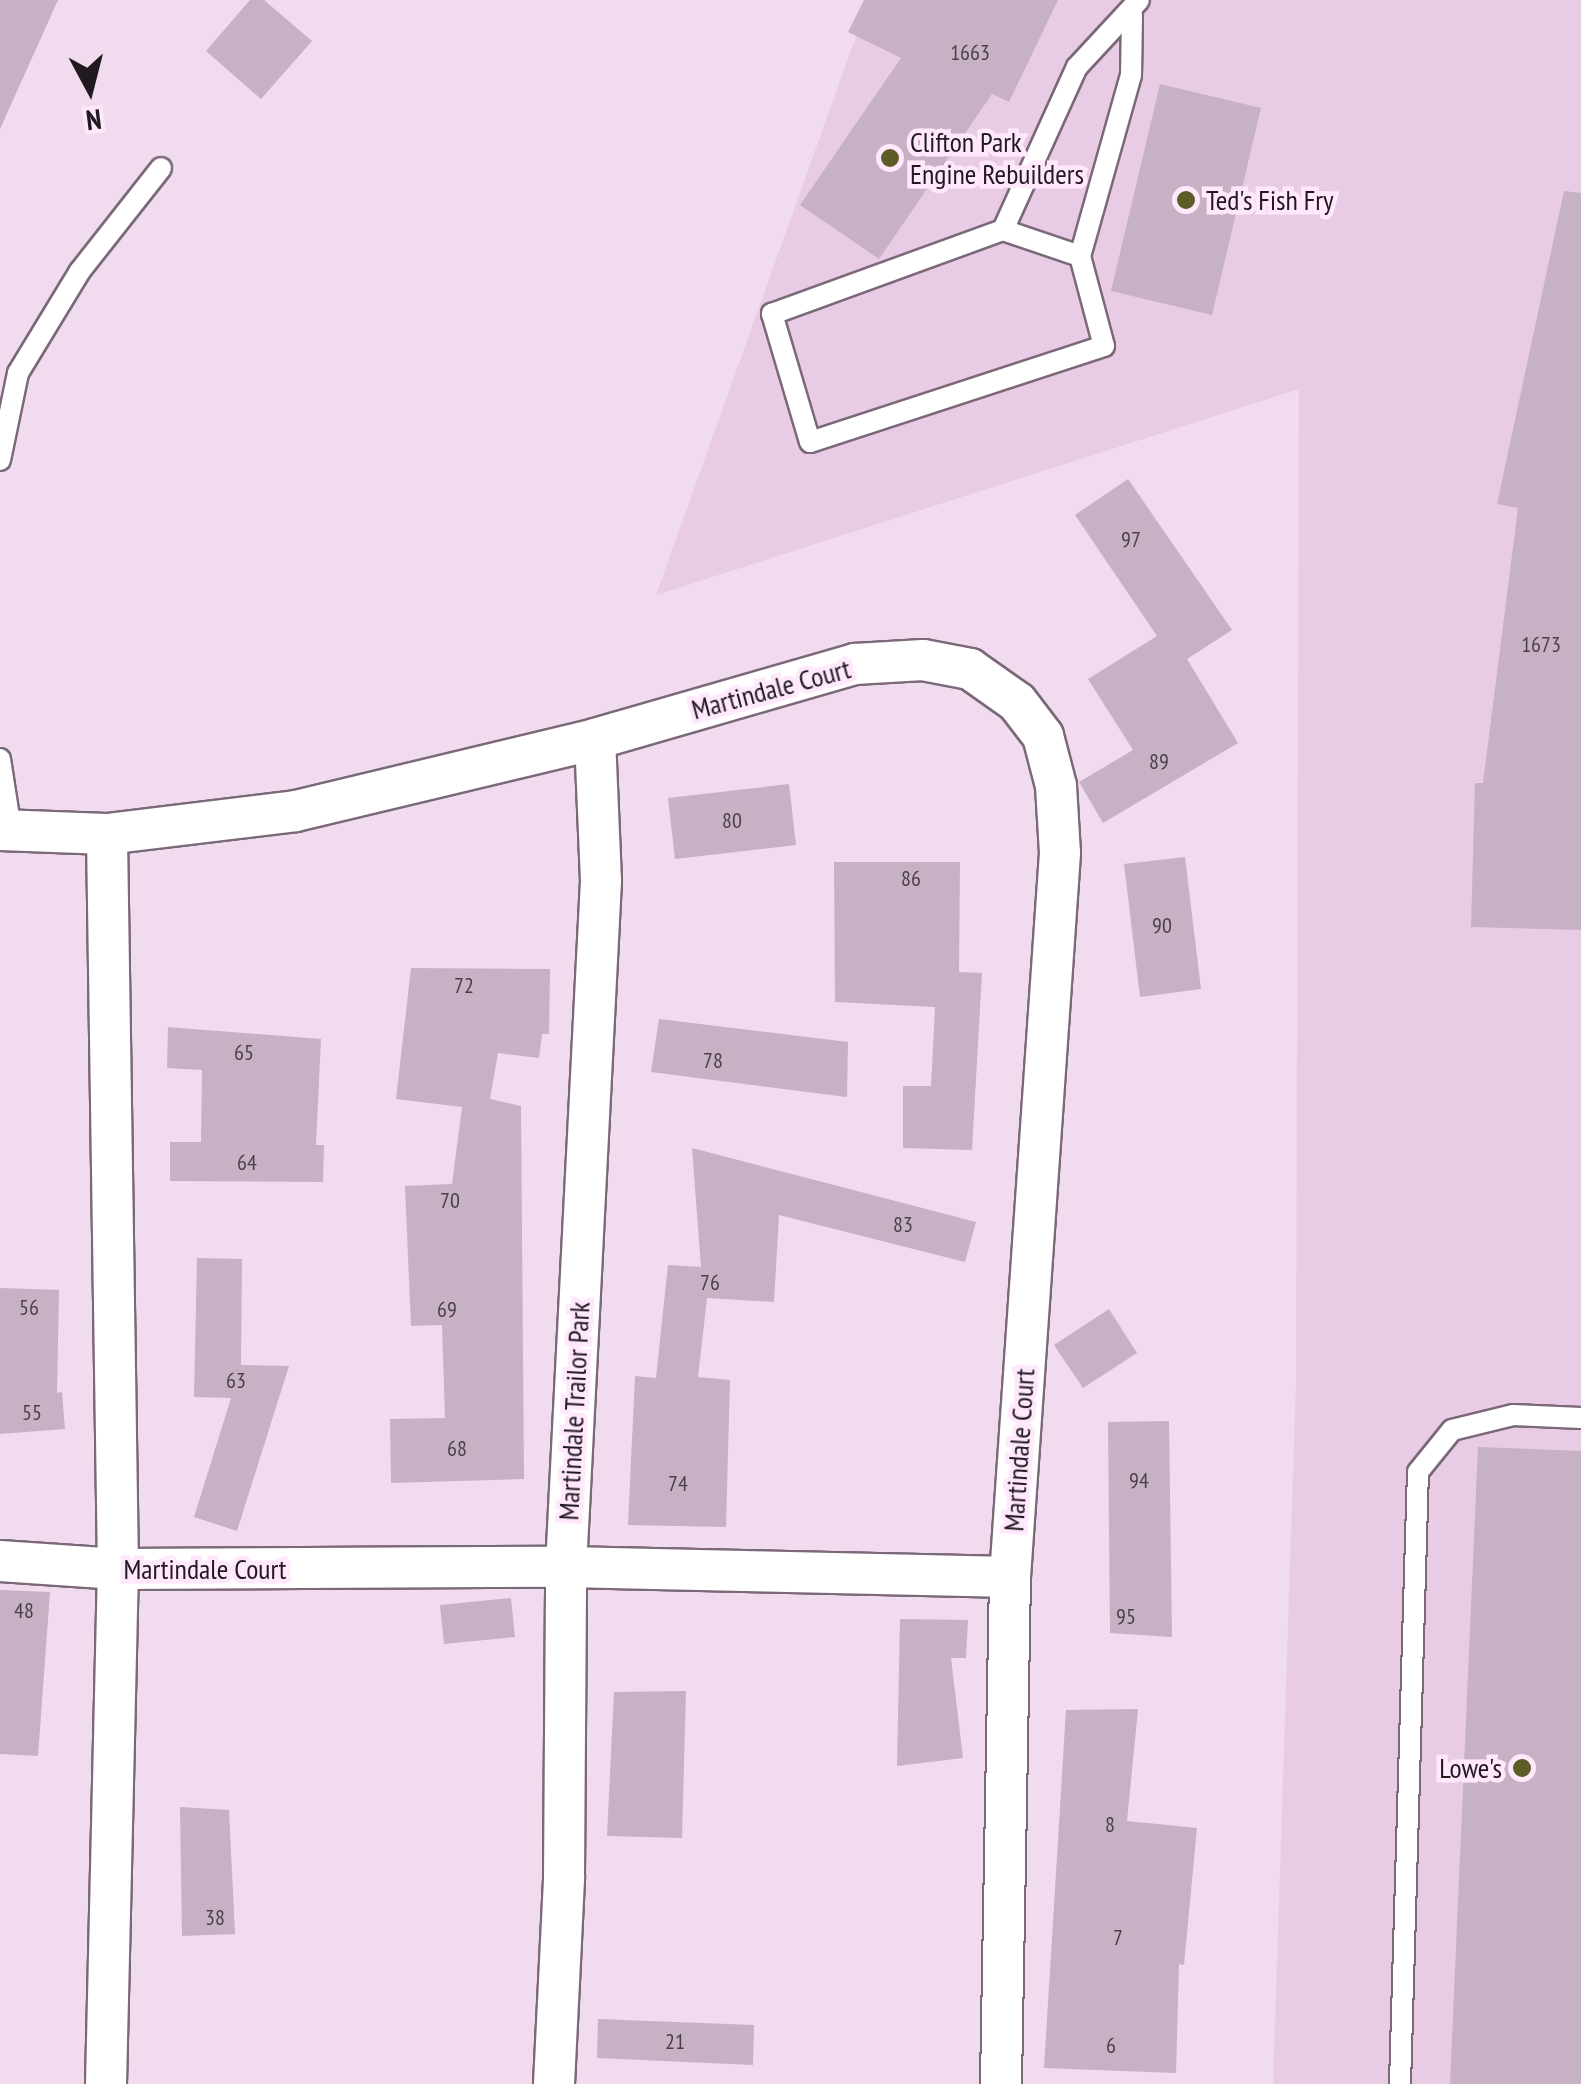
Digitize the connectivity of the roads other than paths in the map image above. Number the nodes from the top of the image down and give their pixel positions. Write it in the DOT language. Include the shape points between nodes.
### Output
graph roads {
  1 [pos="1135,7"];
  2 [pos="161,168"];
  3 [pos="1004,230"];
  4 [pos="1080,256"];
  5 [pos="0,460"];
  6 [pos="595,738"];
  7 [pos="0,759"];
  8 [pos="6,830"];
  9 [pos="106,834"];
  10 [pos="1581,1418"];
  11 [pos="0,1561"];
  12 [pos="566,1567"];
  13 [pos="118,1570"];
  14 [pos="1010,1578"];
  15 [pos="106,2084"];
  16 [pos="554,2084"];
  17 [pos="1001,2084"];
  18 [pos="1400,2084"];
  1 -- 3 [label="lane" via="1076,67"];
  1 -- 4 [label="lane" via="1131,75"];
  2 -- 5 [label="lane" via="80,272 18,373"];
  3 -- 4 [label="lane"];
  3 -- 4 [label="lane" via="772,314 810,442 1104,346"];
  6 -- 9 [label="street, Martindale Court" via="296,812"];
  6 -- 12 [label="street, Martindale Trailor Park" via="601,881"];
  6 -- 14 [label="street, Martindale Court" via="854,664 923,660 970,669 1017,702 1042,736 1056,786 1060,853"];
  7 -- 8 [label="lane"];
  8 -- 9 [label="street, Martindale Court"];
  9 -- 13 [label="street"];
  10 -- 18 [label="lane" via="1513,1414 1452,1430 1418,1472"];
  11 -- 13 [label="street, Martindale Court"];
  12 -- 13 [label="street, Martindale Court"];
  12 -- 14 [label="street, Martindale Court"];
  12 -- 16 [label="street, Martindale Trailor Park" via="564,1876"];
  13 -- 15 [label="street"];
  14 -- 17 [label="street, Martindale Court"];
}
